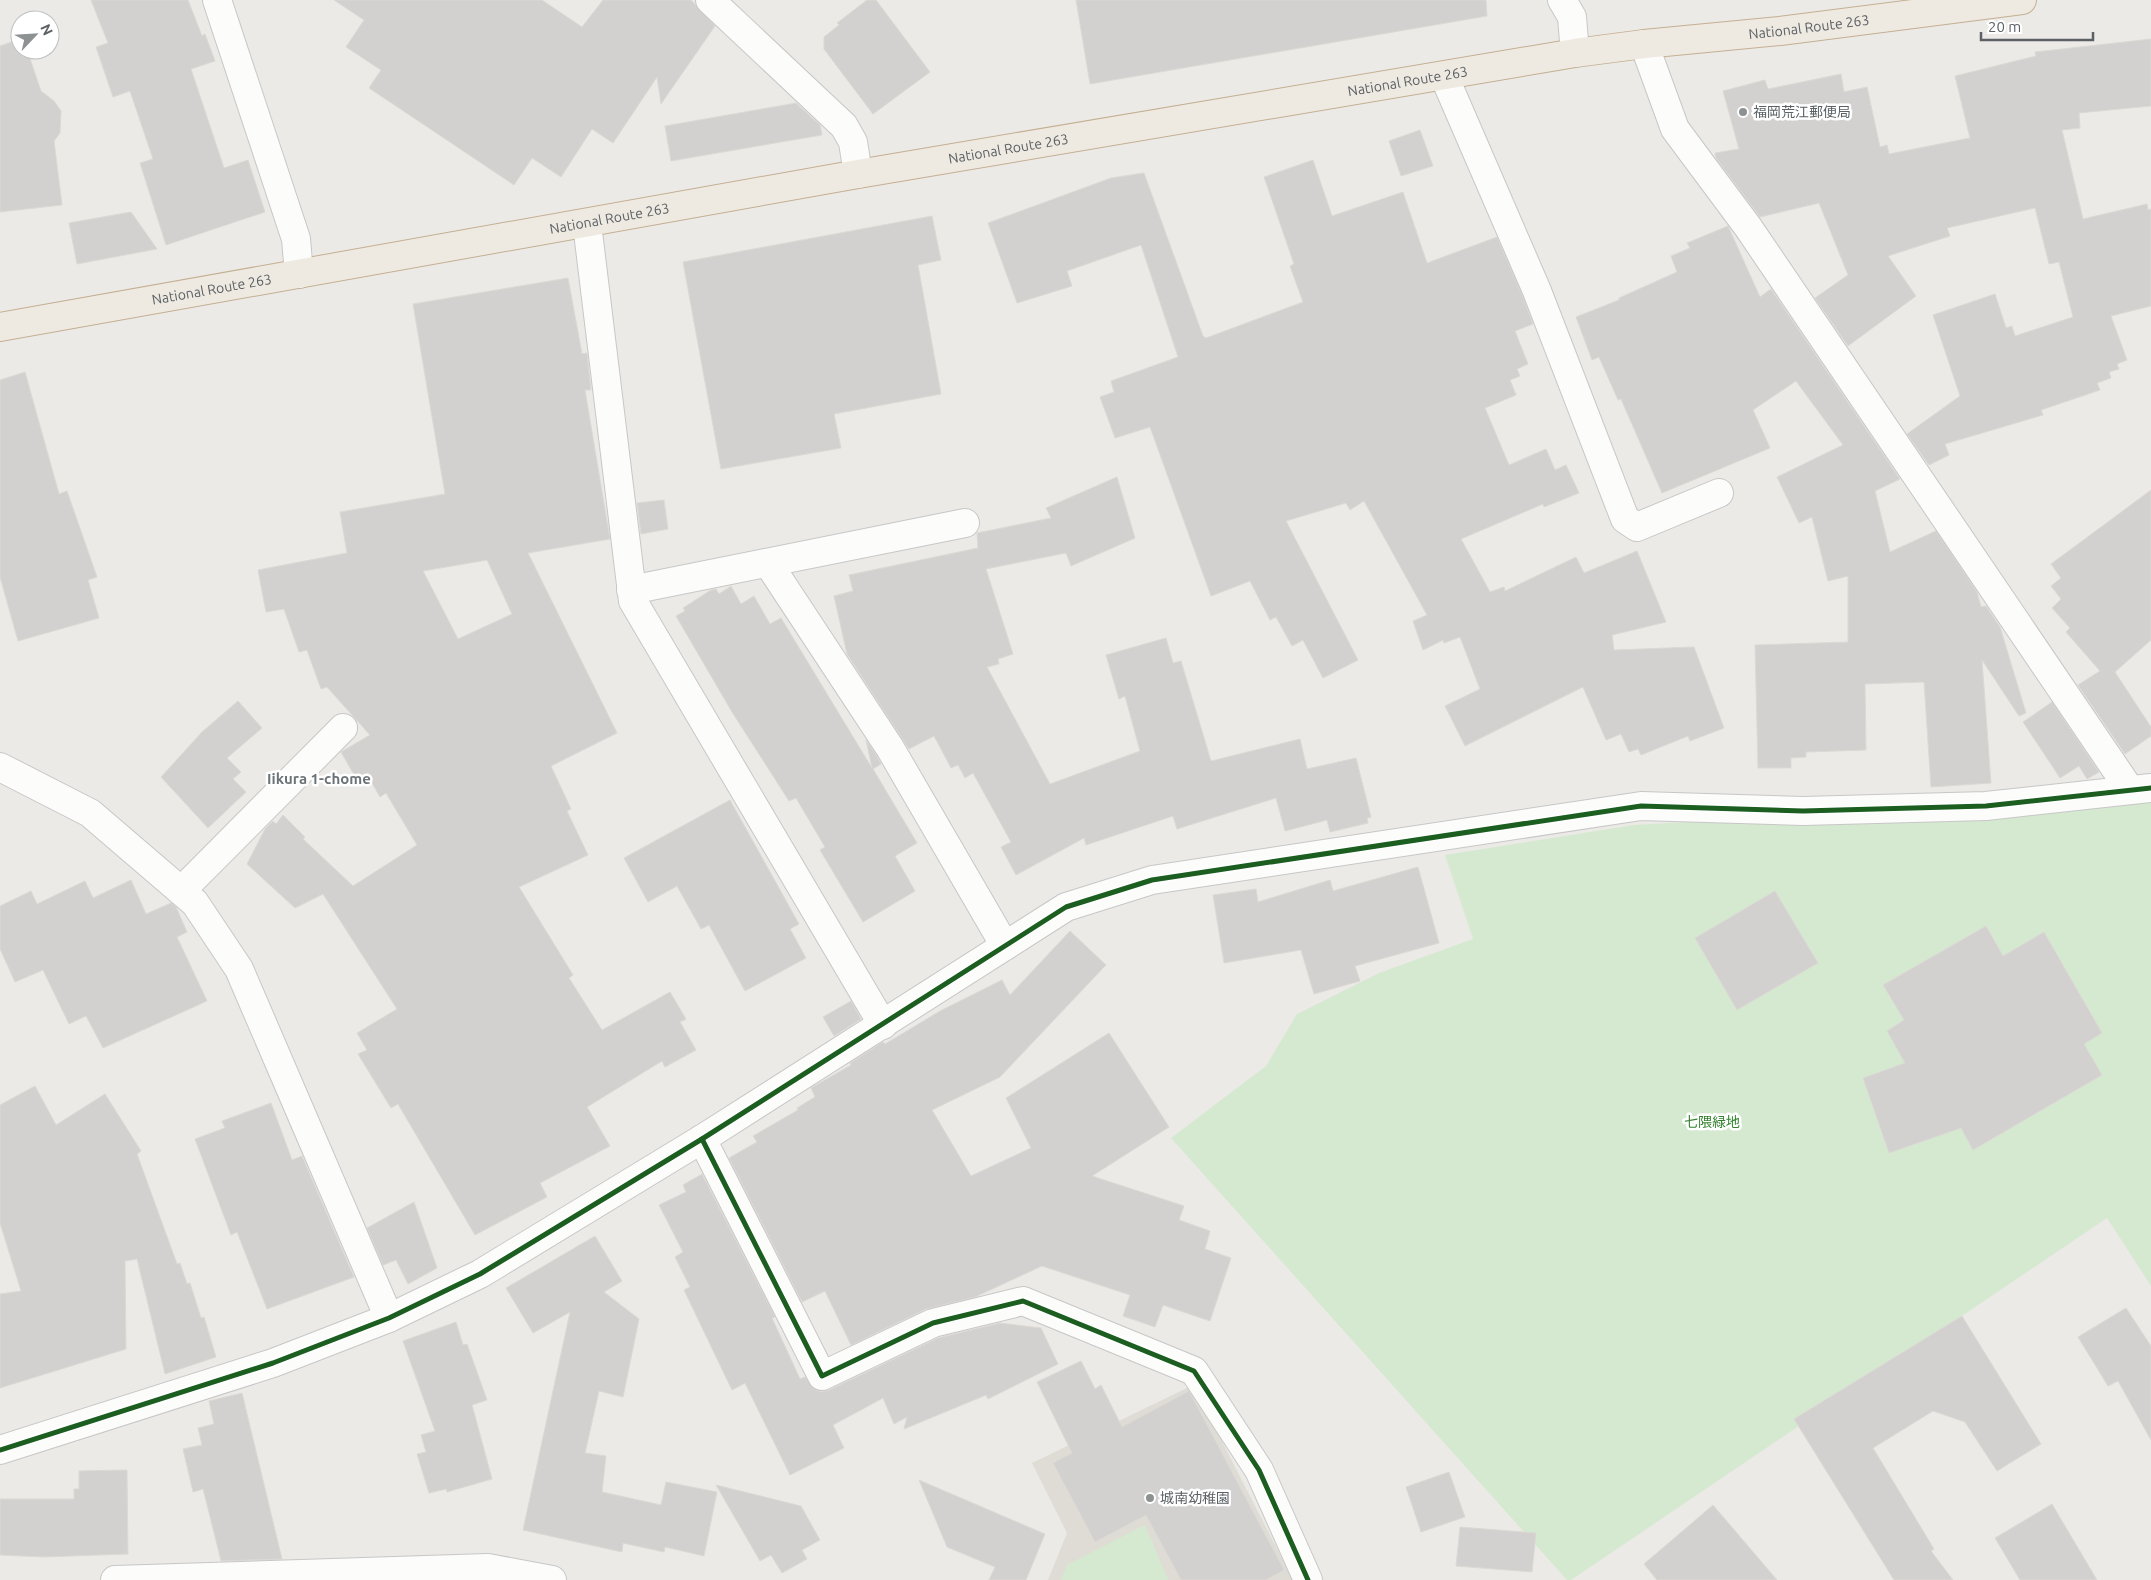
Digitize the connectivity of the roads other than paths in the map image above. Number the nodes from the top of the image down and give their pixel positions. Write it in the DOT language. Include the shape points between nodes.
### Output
graph roads {
  1 [pos="217,0"];
  2 [pos="710,0"];
  3 [pos="1562,0"];
  4 [pos="2022,0"];
  5 [pos="1644,44"];
  6 [pos="1575,53"];
  7 [pos="1444,76"];
  8 [pos="858,174"];
  9 [pos="587,224"];
  10 [pos="299,274"];
  11 [pos="0,327"];
  12 [pos="1719,493"];
  13 [pos="965,523"];
  14 [pos="768,563"];
  15 [pos="632,590"];
  16 [pos="343,728"];
  17 [pos="0,767"];
  18 [pos="2140,789"];
  19 [pos="181,891"];
  20 [pos="1004,946"];
  21 [pos="883,1025"];
  22 [pos="702,1139"];
  23 [pos="389,1318"];
  24 [pos="0,1450"];
  25 [pos="115,1580"];
  26 [pos="552,1580"];
  27 [pos="1308,1580"];
  1 -- 10 [label="street" via="296,239"];
  2 -- 8 [label="street" via="844,126 853,142"];
  3 -- 6 [label="street" via="1572,17"];
  4 -- 5 [label="highway, National Route 263" via="1780,31"];
  5 -- 6 [label="highway, National Route 263"];
  5 -- 18 [label="street" via="1675,128 1748,227"];
  6 -- 7 [label="highway, National Route 263"];
  7 -- 8 [label="highway, National Route 263"];
  7 -- 12 [label="street" via="1537,291 1625,519 1637,527"];
  8 -- 9 [label="highway, National Route 263"];
  9 -- 10 [label="highway, National Route 263"];
  9 -- 15 [label="street"];
  10 -- 11 [label="highway, National Route 263"];
  13 -- 14 [label="street"];
  14 -- 15 [label="street"];
  14 -- 20 [label="street" via="890,748"];
  15 -- 21 [label="street" via="633,600"];
  16 -- 19 [label="street"];
  17 -- 19 [label="street" via="90,813"];
  18 -- 20 [label="street" via="1986,806 1803,811 1641,806 1152,880 1066,907"];
  19 -- 23 [label="street" via="195,903 239,969"];
  20 -- 21 [label="street"];
  21 -- 22 [label="street"];
  22 -- 23 [label="street" via="480,1274"];
  22 -- 27 [label="street" via="822,1376 933,1323 1023,1301 1194,1372 1259,1470"];
  23 -- 24 [label="street" via="273,1363"];
  25 -- 26 [label="street" via="488,1568"];
}
